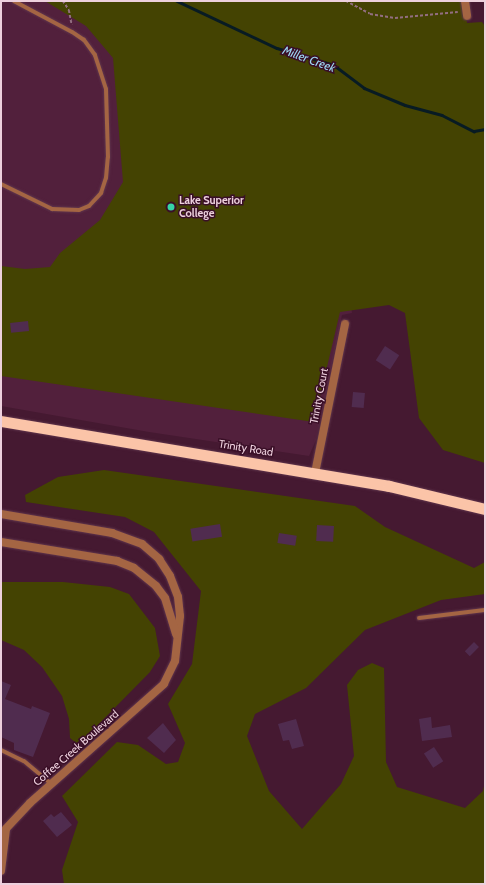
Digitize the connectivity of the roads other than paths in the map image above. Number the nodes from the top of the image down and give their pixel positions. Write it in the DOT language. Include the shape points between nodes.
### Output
graph roads {
  1 [pos="14,1"];
  2 [pos="465,1"];
  3 [pos="467,13"];
  4 [pos="1,184"];
  5 [pos="345,324"];
  6 [pos="1,422"];
  7 [pos="315,473"];
  8 [pos="485,509"];
  9 [pos="1,514"];
  10 [pos="1,542"];
  11 [pos="485,610"];
  12 [pos="419,618"];
  13 [pos="177,647"];
  14 [pos="1,750"];
  15 [pos="52,784"];
  16 [pos="4,828"];
  17 [pos="1,871"];
  1 -- 4 [label="lane" via="72,32 91,48 105,80 108,157 106,178 100,193 85,208 58,211 30,200"];
  2 -- 3 [label="street"];
  5 -- 7 [label="street, Trinity Court"];
  6 -- 7 [label="highway, Trinity Road"];
  7 -- 8 [label="highway, Trinity Road" via="423,493"];
  9 -- 13 [label="street, Coffee Creek Boulevard" via="112,533 142,544 159,559 174,583 180,616"];
  10 -- 13 [label="street, Coffee Creek Boulevard" via="117,562 134,568 151,581 164,598 172,616"];
  11 -- 12 [label="lane"];
  13 -- 15 [label="street, Coffee Creek Boulevard" via="172,669 156,693"];
  14 -- 15 [label="lane" via="24,761"];
  15 -- 16 [label="street, Coffee Creek Boulevard"];
  16 -- 17 [label="street, Coffee Creek Boulevard"];
}
